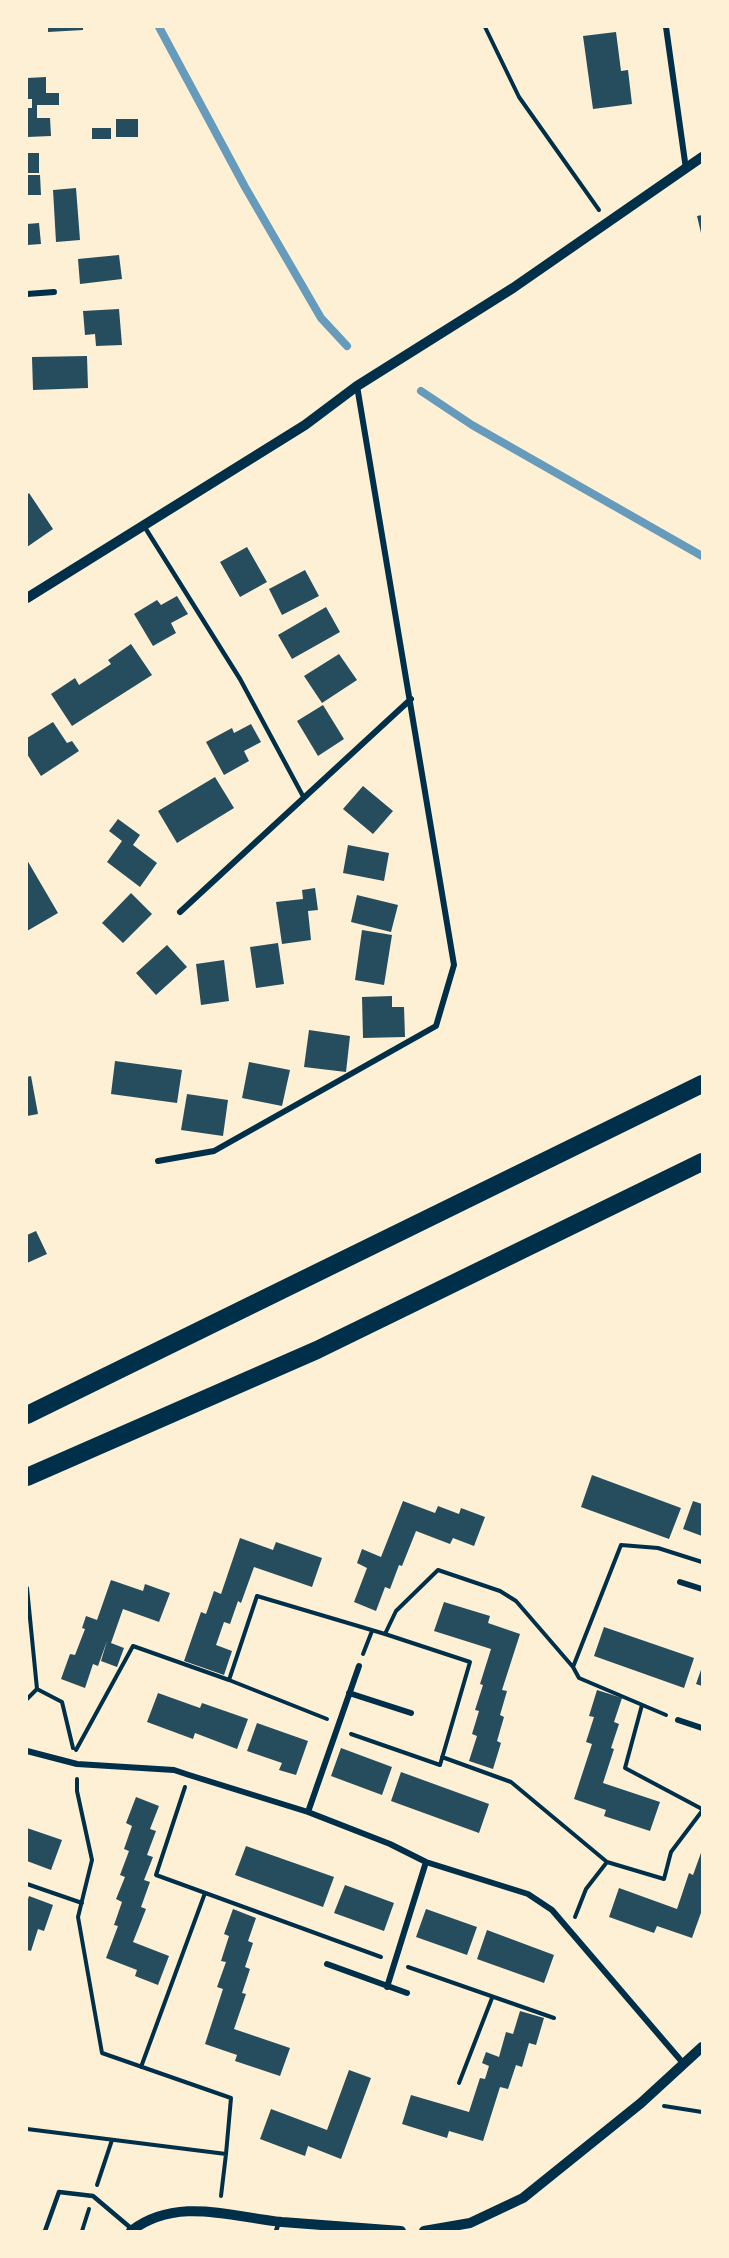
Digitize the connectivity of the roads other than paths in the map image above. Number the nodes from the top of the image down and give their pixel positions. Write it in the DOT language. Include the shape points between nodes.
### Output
graph roads {
  1 [pos="666,27"];
  2 [pos="702,157"];
  3 [pos="686,170"];
  4 [pos="54,292"];
  5 [pos="27,294"];
  6 [pos="357,386"];
  7 [pos="143,525"];
  8 [pos="27,598"];
  9 [pos="411,699"];
  10 [pos="304,798"];
  11 [pos="180,912"];
  12 [pos="702,1084"];
  13 [pos="158,1161"];
  14 [pos="702,1162"];
  15 [pos="27,1415"];
  16 [pos="27,1477"];
  17 [pos="680,1582"];
  18 [pos="702,1589"];
  19 [pos="359,1666"];
  20 [pos="349,1694"];
  21 [pos="411,1713"];
  22 [pos="678,1720"];
  23 [pos="702,1728"];
  24 [pos="27,1751"];
  25 [pos="308,1812"];
  26 [pos="426,1862"];
  27 [pos="327,1964"];
  28 [pos="387,1987"];
  29 [pos="407,1993"];
  30 [pos="702,2047"];
  31 [pos="683,2063"];
  32 [pos="277,2226"];
  33 [pos="348,2229"];
  34 [pos="132,2230"];
  35 [pos="45,2231"];
  36 [pos="401,2231"];
  37 [pos="424,2231"];
  1 -- 3 [label="street"];
  2 -- 3 [label="street"];
  3 -- 6 [label="street" via="513,288"];
  4 -- 5 [label="street"];
  6 -- 7 [label="street" via="305,425"];
  6 -- 9 [label="street"];
  7 -- 8 [label="street"];
  7 -- 10 [label="lane" via="240,679"];
  9 -- 10 [label="street"];
  9 -- 13 [label="street" via="454,965 436,1026 214,1151"];
  10 -- 11 [label="street"];
  12 -- 15 [label="highway"];
  14 -- 16 [label="highway" via="317,1350"];
  17 -- 18 [label="street"];
  19 -- 20 [label="street"];
  20 -- 21 [label="street"];
  20 -- 25 [label="street"];
  22 -- 23 [label="street"];
  24 -- 25 [label="street" via="77,1764 174,1770"];
  25 -- 26 [label="street"];
  26 -- 28 [label="street"];
  26 -- 31 [label="street" via="528,1894 552,1910"];
  27 -- 28 [label="street"];
  28 -- 29 [label="street"];
  30 -- 31 [label="street"];
  31 -- 37 [label="street" via="641,2103 523,2198 470,2223"];
  32 -- 33 [label="street"];
  32 -- 34 [label="street" via="220,2211 183,2211 158,2216"];
  33 -- 36 [label="street"];
  34 -- 35 [label="lane" via="93,2196 59,2192"];
}
